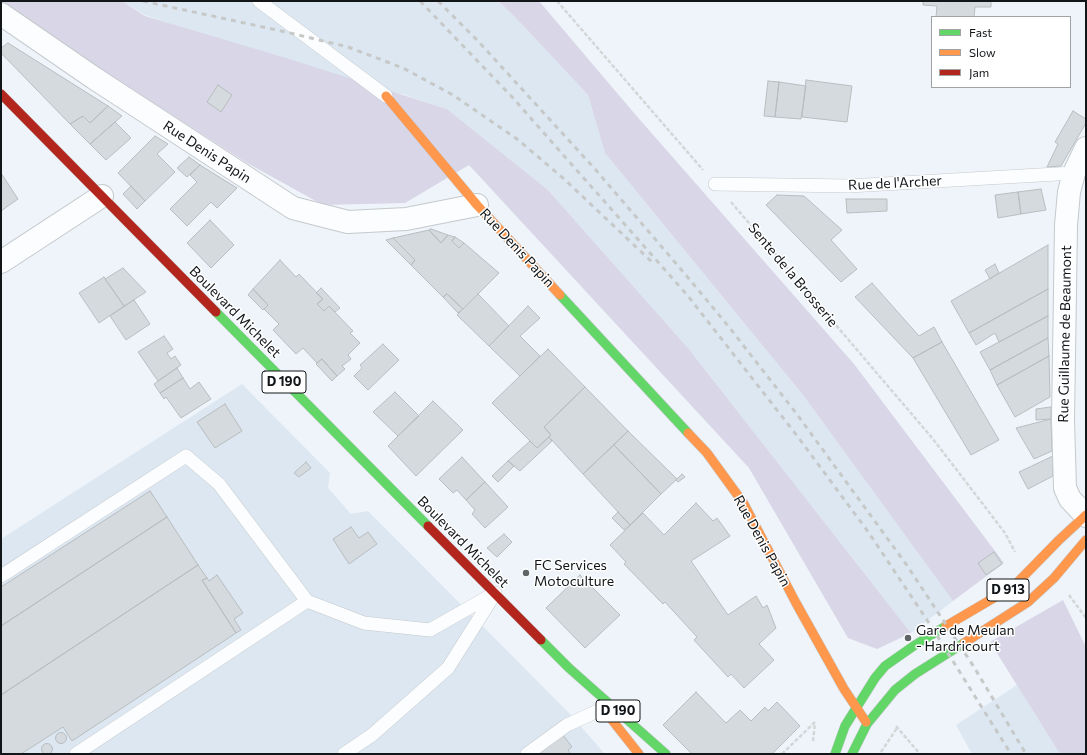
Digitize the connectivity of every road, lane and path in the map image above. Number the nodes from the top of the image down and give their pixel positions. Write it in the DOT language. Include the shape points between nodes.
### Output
graph roads {
  1 [pos="259,1"];
  2 [pos="557,1"];
  3 [pos="1,14"];
  4 [pos="1,94"];
  5 [pos="386,96"];
  6 [pos="1086,148"];
  7 [pos="1074,173"];
  8 [pos="715,184"];
  9 [pos="102,196"];
  10 [pos="477,205"];
  11 [pos="1,262"];
  12 [pos="1086,516"];
  13 [pos="1086,540"];
  14 [pos="1018,558"];
  15 [pos="1,576"];
  16 [pos="1068,593"];
  17 [pos="494,594"];
  18 [pos="307,601"];
  19 [pos="1086,618"];
  20 [pos="569,668"];
  21 [pos="856,707"];
  22 [pos="880,707"];
  23 [pos="602,708"];
  24 [pos="867,724"];
  25 [pos="898,728"];
  26 [pos="813,748"];
  27 [pos="76,754"];
  28 [pos="344,754"];
  29 [pos="527,754"];
  30 [pos="640,754"];
  31 [pos="666,754"];
  32 [pos="782,754"];
  33 [pos="835,754"];
  34 [pos="852,754"];
  35 [pos="879,754"];
  36 [pos="920,754"];
  1 -- 5 [label="lane"];
  2 -- 8 [label="path, Sente de la Brosserie"];
  3 -- 10 [label="street, Rue Denis Papin" via="293,208 348,222 406,219"];
  4 -- 9 [label="main road, Boulevard Michelet / D 190"];
  5 -- 10 [label="main road"];
  6 -- 7 [label="street, Rue Guillaume de Beaumont"];
  7 -- 8 [label="lane, Rue de l'Archer" via="849,186"];
  7 -- 12 [label="street, Rue Guillaume de Beaumont" via="1069,192 1066,225 1064,480 1067,493"];
  8 -- 14 [label="path, Sente de la Brosserie" via="933,439 1005,533"];
  9 -- 11 [label="street"];
  9 -- 17 [label="main road, Boulevard Michelet / D 190"];
  10 -- 21 [label="main road, Rue Denis Papin" via="707,453 744,504 796,604"];
  12 -- 21 [label="main road, D 913" via="1014,586 915,645 885,666"];
  13 -- 22 [label="main road, D 913" via="1054,578 1028,602 915,674 895,690"];
  15 -- 18 [label="lane" via="186,456 220,484"];
  16 -- 19 [label="path"];
  17 -- 18 [label="lane" via="430,630 364,622"];
  17 -- 20 [label="main road, Boulevard Michelet / D 190"];
  17 -- 28 [label="lane" via="448,668 372,735"];
  18 -- 27 [label="lane"];
  20 -- 23 [label="main road, Boulevard Michelet / D 190"];
  20 -- 31 [label="main road, Boulevard Michelet / D 190"];
  21 -- 24 [label="main road, Rue Denis Papin"];
  21 -- 33 [label="main road, D 913" via="845,726"];
  22 -- 24 [label="main road, D 913"];
  22 -- 25 [label="path"];
  23 -- 29 [label="lane" via="567,725"];
  23 -- 30 [label="main road, Boulevard Michelet / D 190"];
  24 -- 34 [label="main road, D 913"];
  25 -- 35 [label="path"];
  25 -- 36 [label="path"];
  26 -- 32 [label="path" via="814,722"];
}
